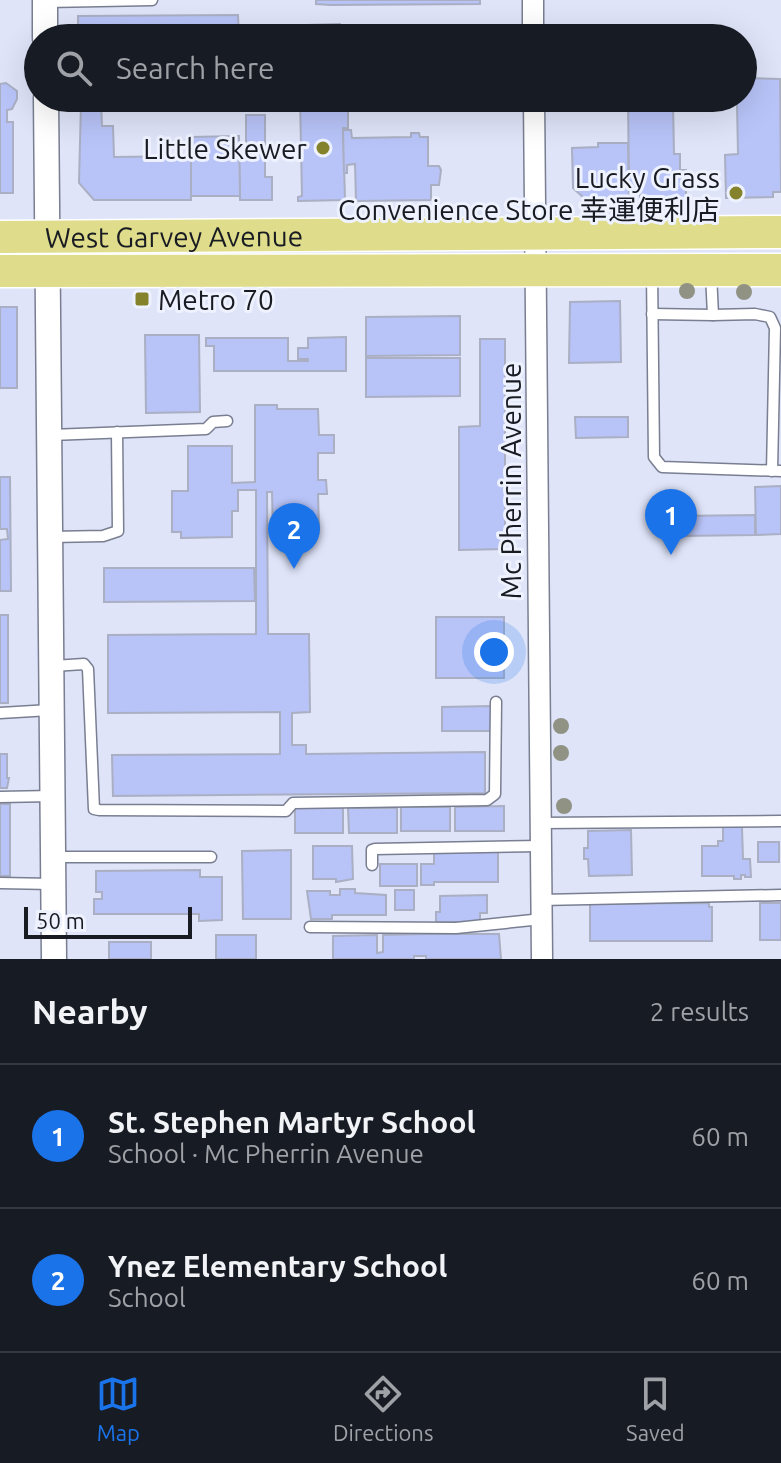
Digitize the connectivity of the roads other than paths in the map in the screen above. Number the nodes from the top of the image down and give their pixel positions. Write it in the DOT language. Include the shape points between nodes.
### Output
graph roads {
  1 [pos="152,0"];
  2 [pos="533,0"];
  3 [pos="45,1"];
  4 [pos="45,24"];
  5 [pos="533,24"];
  6 [pos="46,112"];
  7 [pos="534,112"];
  8 [pos="781,232"];
  9 [pos="536,233"];
  10 [pos="0,237"];
  11 [pos="48,237"];
  12 [pos="652,270"];
  13 [pos="711,270"];
  14 [pos="781,270"];
  15 [pos="0,271"];
  16 [pos="49,271"];
  17 [pos="537,271"];
  18 [pos="652,314"];
  19 [pos="713,315"];
  20 [pos="227,421"];
  21 [pos="117,432"];
  22 [pos="49,435"];
  23 [pos="776,471"];
  24 [pos="51,537"];
  25 [pos="51,666"];
  26 [pos="496,702"];
  27 [pos="51,710"];
  28 [pos="0,713"];
  29 [pos="52,796"];
  30 [pos="0,797"];
  31 [pos="781,821"];
  32 [pos="541,823"];
  33 [pos="541,846"];
  34 [pos="53,857"];
  35 [pos="211,857"];
  36 [pos="372,865"];
  37 [pos="0,883"];
  38 [pos="53,884"];
  39 [pos="781,895"];
  40 [pos="541,910"];
  41 [pos="310,927"];
  42 [pos="54,959"];
  43 [pos="542,959"];
  1 -- 3 [label="lane"];
  2 -- 5 [label="street"];
  3 -- 4 [label="street"];
  6 -- 11 [label="street"];
  7 -- 9 [label="street, Mc Pherrin Avenue"];
  8 -- 9 [label="main road, West Garvey Avenue"];
  9 -- 11 [label="main road, West Garvey Avenue"];
  9 -- 17 [label="street, Mc Pherrin Avenue"];
  10 -- 11 [label="main road, West Garvey Avenue"];
  11 -- 16 [label="street"];
  12 -- 13 [label="main road, West Garvey Avenue"];
  12 -- 17 [label="main road, West Garvey Avenue"];
  12 -- 18 [label="lane"];
  13 -- 14 [label="main road, West Garvey Avenue"];
  13 -- 19 [label="lane"];
  15 -- 16 [label="main road, West Garvey Avenue"];
  16 -- 17 [label="main road, West Garvey Avenue"];
  16 -- 22 [label="street"];
  17 -- 32 [label="street, Mc Pherrin Avenue"];
  18 -- 19 [label="lane"];
  18 -- 23 [label="lane" via="654,457 662,467"];
  19 -- 23 [label="lane" via="770,317 775,328"];
  20 -- 21 [label="lane" via="213,422 206,429"];
  21 -- 22 [label="lane"];
  21 -- 24 [label="lane" via="118,531"];
  22 -- 24 [label="street"];
  24 -- 25 [label="street"];
  25 -- 26 [label="lane" via="84,664 88,669 94,809 99,810 286,811 293,803 487,800 495,794"];
  25 -- 27 [label="street"];
  27 -- 28 [label="lane"];
  27 -- 29 [label="street"];
  29 -- 30 [label="lane"];
  29 -- 34 [label="street"];
  31 -- 32 [label="lane"];
  32 -- 33 [label="street, Mc Pherrin Avenue"];
  33 -- 36 [label="lane" via="375,849"];
  33 -- 40 [label="street, Mc Pherrin Avenue"];
  34 -- 35 [label="lane"];
  34 -- 38 [label="street"];
  37 -- 38 [label="lane"];
  38 -- 42 [label="street"];
  39 -- 40 [label="lane"];
  40 -- 41 [label="lane" via="456,928"];
  40 -- 43 [label="street, Mc Pherrin Avenue"];
}
